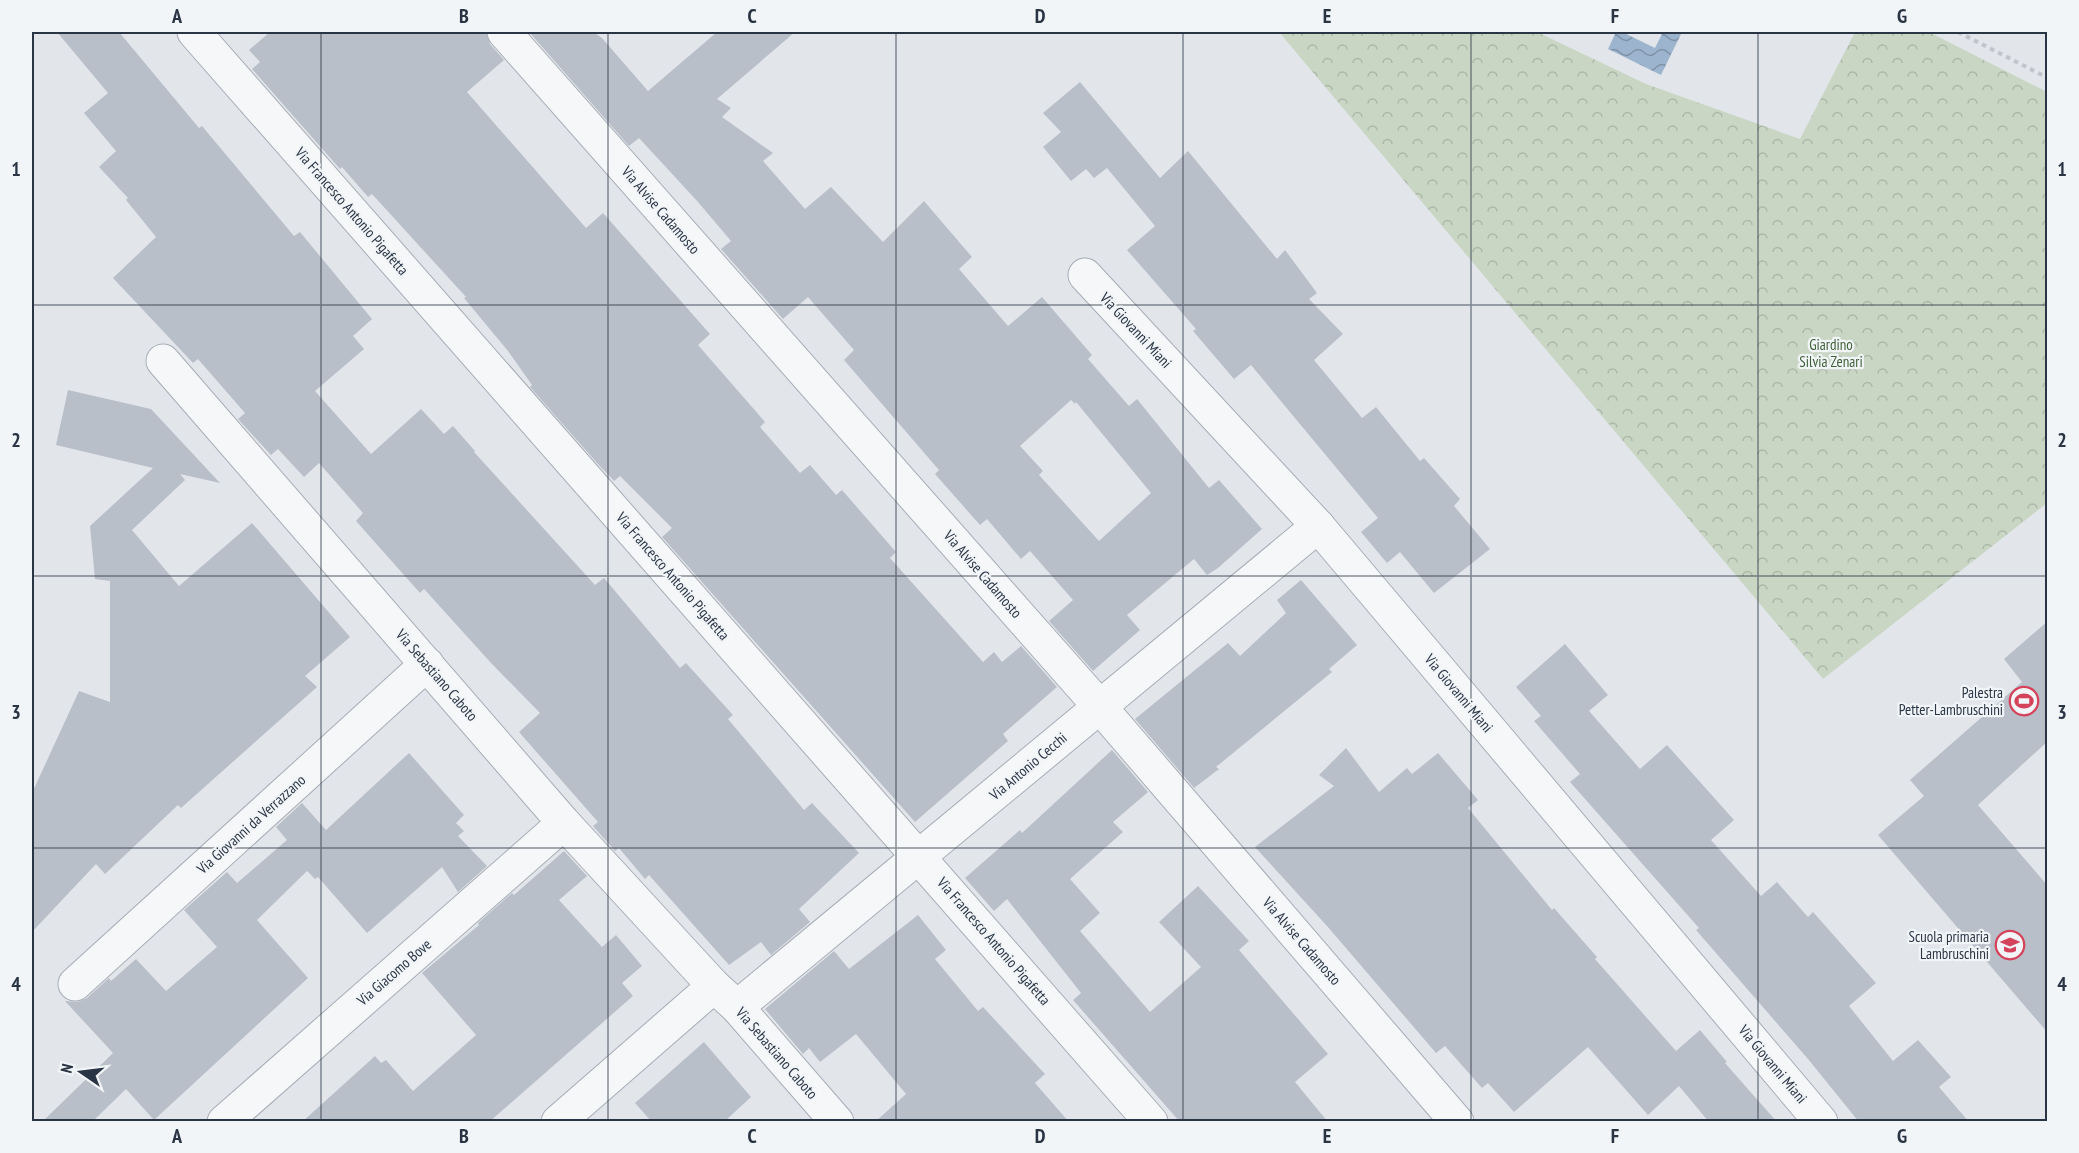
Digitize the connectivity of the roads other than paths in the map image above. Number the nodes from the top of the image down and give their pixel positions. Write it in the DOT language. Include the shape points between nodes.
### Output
graph roads {
  1 [pos="194,32"];
  2 [pos="504,32"];
  3 [pos="1085,275"];
  4 [pos="163,361"];
  5 [pos="1318,526"];
  6 [pos="427,664"];
  7 [pos="1100,706"];
  8 [pos="564,823"];
  9 [pos="920,856"];
  10 [pos="75,984"];
  11 [pos="726,996"];
  12 [pos="224,1122"];
  13 [pos="558,1122"];
  14 [pos="837,1122"];
  15 [pos="1151,1122"];
  16 [pos="1457,1122"];
  17 [pos="1821,1122"];
  1 -- 9 [label="street, Via Francesco Antonio Pigafetta"];
  2 -- 7 [label="street, Via Alvise Cadamosto"];
  3 -- 5 [label="street, Via Giovanni Miani"];
  4 -- 6 [label="street, Via Sebastiano Caboto"];
  5 -- 7 [label="street, Via Antonio Cecchi"];
  5 -- 17 [label="street, Via Giovanni Miani"];
  6 -- 8 [label="street, Via Sebastiano Caboto"];
  6 -- 10 [label="street, Via Giovanni da Verrazzano"];
  7 -- 9 [label="street, Via Antonio Cecchi"];
  7 -- 16 [label="street, Via Alvise Cadamosto"];
  8 -- 11 [label="street, Via Sebastiano Caboto"];
  8 -- 12 [label="street, Via Giacomo Bove"];
  9 -- 11 [label="street, Via Antonio Cecchi"];
  9 -- 15 [label="street, Via Francesco Antonio Pigafetta"];
  11 -- 13 [label="street"];
  11 -- 14 [label="street, Via Sebastiano Caboto"];
}
